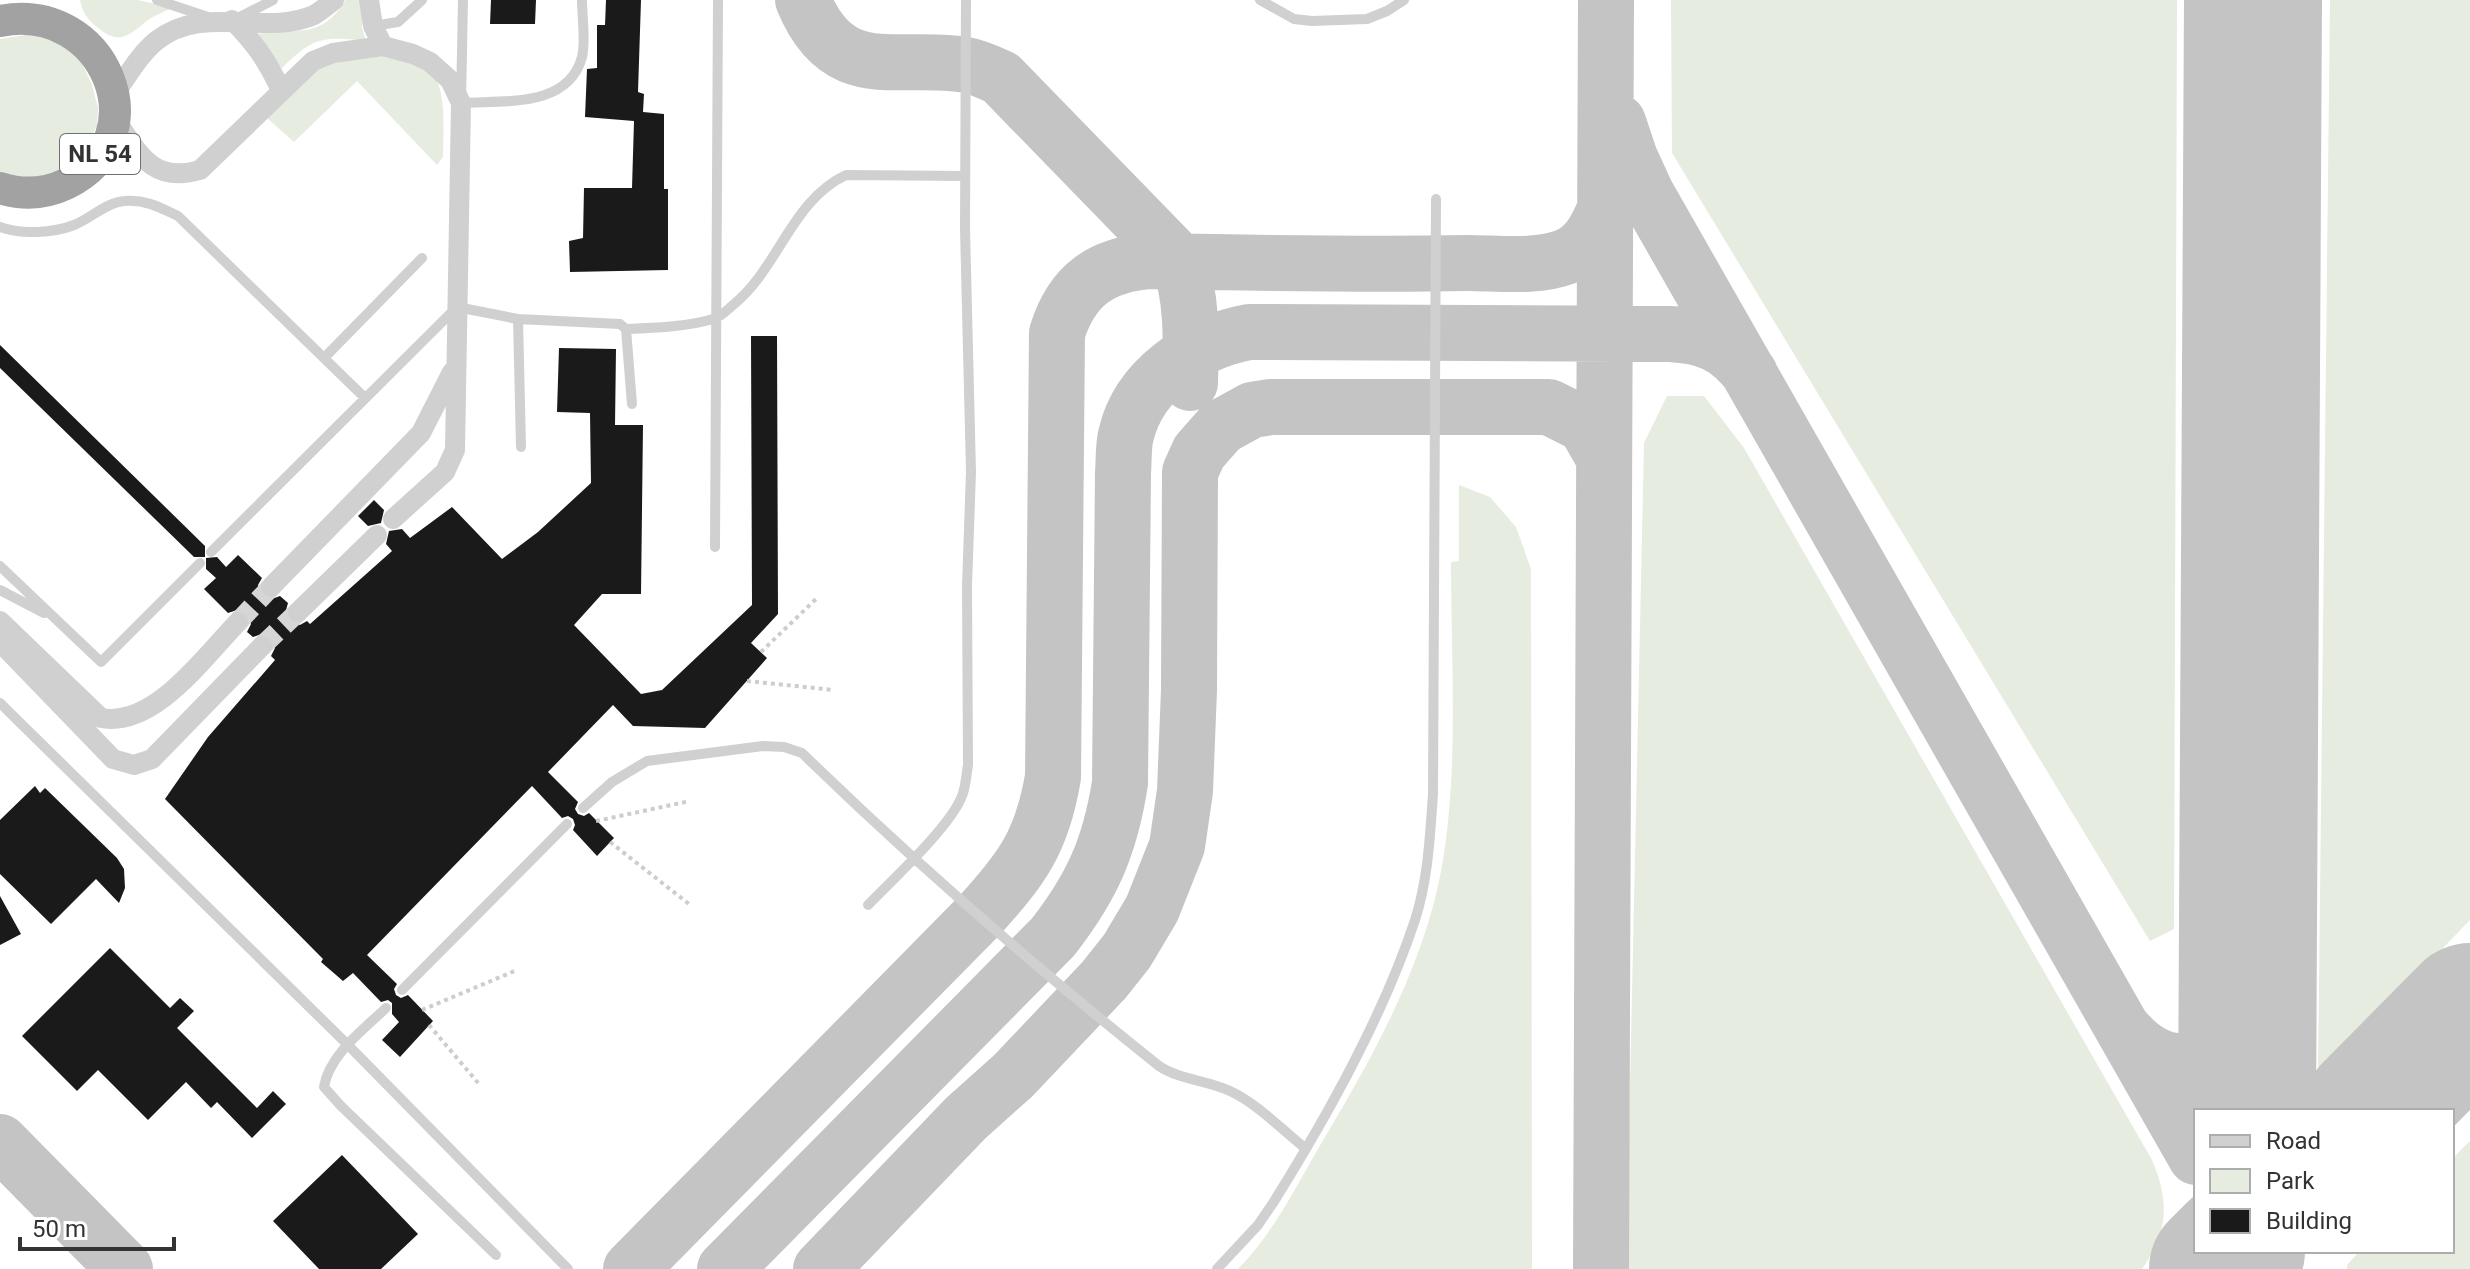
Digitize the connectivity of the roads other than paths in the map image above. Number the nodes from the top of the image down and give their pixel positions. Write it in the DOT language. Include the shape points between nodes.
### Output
graph roads {
  1 [pos="69,0"];
  2 [pos="157,0"];
  3 [pos="273,0"];
  4 [pos="334,0"];
  5 [pos="369,0"];
  6 [pos="422,0"];
  7 [pos="463,0"];
  8 [pos="582,0"];
  9 [pos="718,0"];
  10 [pos="966,0"];
  11 [pos="1260,0"];
  12 [pos="1404,0"];
  13 [pos="5,14"];
  14 [pos="224,20"];
  15 [pos="373,26"];
  16 [pos="90,43"];
  17 [pos="383,46"];
  18 [pos="281,90"];
  19 [pos="461,103"];
  20 [pos="114,106"];
  21 [pos="965,176"];
  22 [pos="0,188"];
  23 [pos="1436,199"];
  24 [pos="0,227"];
  25 [pos="422,258"];
  26 [pos="457,307"];
  27 [pos="518,319"];
  28 [pos="716,319"];
  29 [pos="626,329"];
  30 [pos="324,358"];
  31 [pos="455,367"];
  32 [pos="364,397"];
  33 [pos="632,404"];
  34 [pos="521,447"];
  35 [pos="393,519"];
  36 [pos="377,535"];
  37 [pos="715,547"];
  38 [pos="211,552"];
  39 [pos="200,563"];
  40 [pos="0,566"];
  41 [pos="271,587"];
  42 [pos="0,590"];
  43 [pos="298,612"];
  44 [pos="56,620"];
  45 [pos="0,621"];
  46 [pos="238,622"];
  47 [pos="0,642"];
  48 [pos="262,646"];
  49 [pos="0,703"];
  50 [pos="583,808"];
  51 [pos="567,824"];
  52 [pos="913,859"];
  53 [pos="868,905"];
  54 [pos="402,990"];
  55 [pos="386,1008"];
  56 [pos="348,1045"];
  57 [pos="1305,1148"];
  58 [pos="496,1255"];
  59 [pos="568,1269"];
  60 [pos="1217,1269"];
  1 -- 16 [label="highway, NL 54"];
  2 -- 14 [label="lane"];
  3 -- 14 [label="lane"];
  4 -- 14 [label="street" via="314,15 290,20"];
  5 -- 15 [label="street"];
  6 -- 15 [label="lane" via="398,22"];
  7 -- 19 [label="lane"];
  8 -- 19 [label="lane" via="582,57 572,77 555,92 536,99"];
  9 -- 28 [label="lane"];
  10 -- 21 [label="lane"];
  11 -- 12 [label="lane" via="1294,19 1312,21 1367,19"];
  13 -- 16 [label="highway, NL 54" via="49,19"];
  14 -- 18 [label="street" via="256,44"];
  14 -- 20 [label="street" via="181,27 159,39 145,51"];
  15 -- 17 [label="street"];
  16 -- 20 [label="highway, NL 54" via="109,73"];
  17 -- 18 [label="street" via="323,56"];
  17 -- 19 [label="street" via="430,62 450,80"];
  18 -- 20 [label="street" via="200,170 185,175 168,175 146,164"];
  19 -- 26 [label="street"];
  20 -- 22 [label="highway, NL 54" via="108,140 72,181 32,193"];
  21 -- 28 [label="lane" via="846,175 830,182 746,294"];
  21 -- 52 [label="lane" via="971,472 968,765 958,805"];
  23 -- 57 [label="lane" via="1433,794 1428,852 1415,919 1390,984"];
  24 -- 30 [label="lane" via="46,231 73,225 122,201 148,202 178,216"];
  25 -- 30 [label="lane"];
  26 -- 27 [label="lane"];
  26 -- 31 [label="street"];
  26 -- 32 [label="lane"];
  27 -- 29 [label="lane" via="612,322"];
  27 -- 34 [label="lane"];
  28 -- 29 [label="lane"];
  28 -- 37 [label="lane"];
  29 -- 33 [label="lane"];
  30 -- 32 [label="lane"];
  31 -- 35 [label="street" via="455,450 445,472"];
  31 -- 41 [label="street" via="421,433"];
  32 -- 38 [label="lane"];
  36 -- 43 [label="street"];
  39 -- 44 [label="lane" via="101,662"];
  40 -- 44 [label="lane"];
  42 -- 44 [label="lane"];
  45 -- 46 [label="street" via="101,718 115,720 151,708"];
  47 -- 48 [label="street" via="113,759 134,765 152,759"];
  49 -- 56 [label="lane"];
  50 -- 52 [label="lane" via="647,761 784,747 802,753"];
  51 -- 54 [label="lane"];
  52 -- 53 [label="lane"];
  52 -- 57 [label="lane" via="1159,1066 1240,1096"];
  55 -- 56 [label="lane"];
  56 -- 58 [label="lane" via="327,1073 324,1087"];
  56 -- 59 [label="lane"];
  57 -- 60 [label="lane" via="1258,1225"];
}
